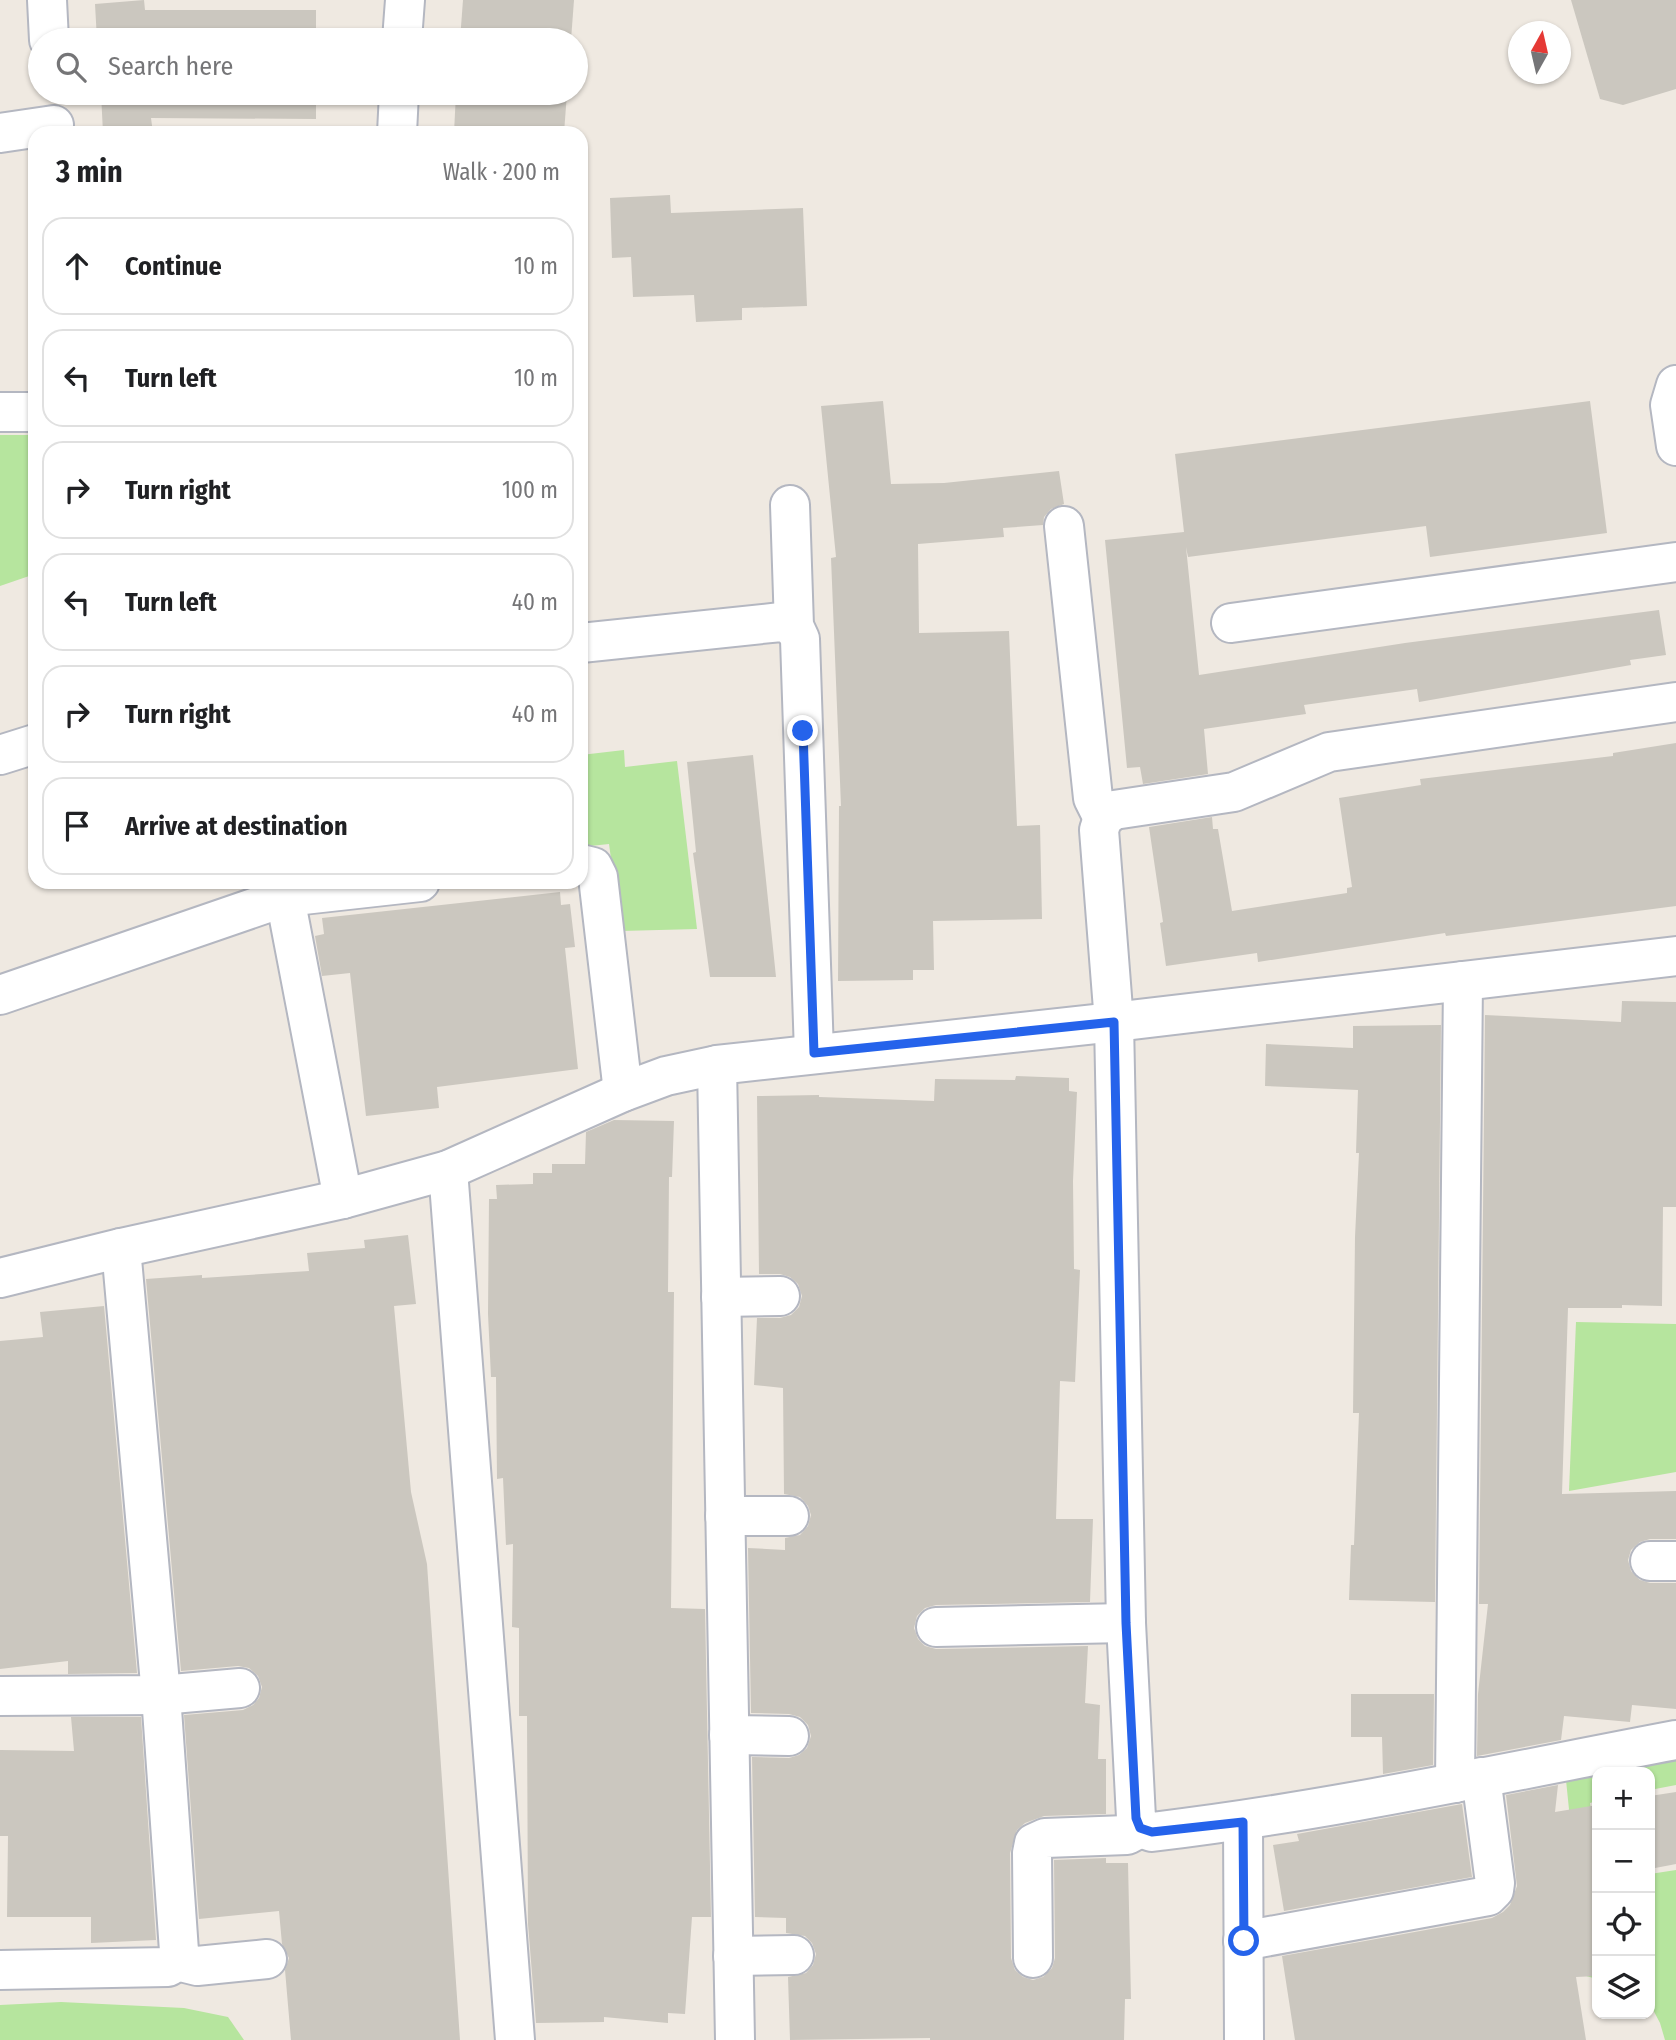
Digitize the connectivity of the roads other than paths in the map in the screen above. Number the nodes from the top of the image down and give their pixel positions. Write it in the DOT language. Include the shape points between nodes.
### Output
graph roads {
  1 [pos="47,0"];
  2 [pos="405,0"];
  3 [pos="48,28"];
  4 [pos="403,28"];
  5 [pos="398,105"];
  6 [pos="54,117"];
  7 [pos="397,126"];
  8 [pos="0,133"];
  9 [pos="1676,385"];
  10 [pos="0,412"];
  11 [pos="28,412"];
  12 [pos="1676,446"];
  13 [pos="790,505"];
  14 [pos="1064,526"];
  15 [pos="1676,562"];
  16 [pos="1231,623"];
  17 [pos="794,626"];
  18 [pos="588,642"];
  19 [pos="1676,702"];
  20 [pos="28,746"];
  21 [pos="0,755"];
  22 [pos="1103,818"];
  23 [pos="588,866"];
  24 [pos="284,889"];
  25 [pos="1676,956"];
  26 [pos="1463,981"];
  27 [pos="0,995"];
  28 [pos="1114,1022"];
  29 [pos="814,1053"];
  30 [pos="718,1065"];
  31 [pos="622,1091"];
  32 [pos="448,1170"];
  33 [pos="343,1199"];
  34 [pos="121,1248"];
  35 [pos="0,1278"];
  36 [pos="780,1296"];
  37 [pos="721,1297"];
  38 [pos="725,1516"];
  39 [pos="789,1516"];
  40 [pos="1126,1623"];
  41 [pos="936,1627"];
  42 [pos="240,1688"];
  43 [pos="161,1695"];
  44 [pos="0,1696"];
  45 [pos="729,1735"];
  46 [pos="789,1736"];
  47 [pos="1676,1740"];
  48 [pos="1468,1780"];
  49 [pos="1243,1822"];
  50 [pos="1140,1828"];
  51 [pos="1244,1941"];
  52 [pos="793,1955"];
  53 [pos="733,1956"];
  54 [pos="1033,1958"];
  55 [pos="267,1959"];
  56 [pos="177,1961"];
  57 [pos="0,1970"];
  58 [pos="514,2040"];
  59 [pos="735,2040"];
  60 [pos="1244,2040"];
  1 -- 3 [label="street"];
  2 -- 4 [label="street"];
  5 -- 7 [label="street"];
  6 -- 8 [label="street"];
  9 -- 12 [label="street" via="1670,405"];
  10 -- 11 [label="street"];
  13 -- 17 [label="street"];
  14 -- 22 [label="street" via="1093,798"];
  15 -- 16 [label="street"];
  17 -- 18 [label="street" via="781,622"];
  17 -- 29 [label="street" via="800,639"];
  19 -- 22 [label="street" via="1329,752 1234,792 1114,810"];
  20 -- 21 [label="street"];
  22 -- 28 [label="street" via="1099,830"];
  23 -- 31 [label="street" via="598,877"];
  24 -- 27 [label="street"];
  24 -- 33 [label="street"];
  25 -- 26 [label="street"];
  26 -- 28 [label="street"];
  26 -- 48 [label="street"];
  28 -- 29 [label="street"];
  28 -- 40 [label="street"];
  29 -- 30 [label="street"];
  30 -- 31 [label="street"];
  30 -- 37 [label="street"];
  31 -- 32 [label="street"];
  32 -- 33 [label="street"];
  32 -- 58 [label="street"];
  33 -- 34 [label="street"];
  34 -- 35 [label="street"];
  34 -- 43 [label="street"];
  36 -- 37 [label="street"];
  37 -- 38 [label="street"];
  38 -- 39 [label="street"];
  38 -- 45 [label="street"];
  40 -- 41 [label="street"];
  40 -- 50 [label="street"];
  42 -- 43 [label="street"];
  43 -- 44 [label="street"];
  43 -- 56 [label="street"];
  45 -- 46 [label="street"];
  45 -- 53 [label="street"];
  47 -- 48 [label="street"];
  48 -- 49 [label="street"];
  48 -- 51 [label="street" via="1495,1883 1488,1896"];
  49 -- 50 [label="street" via="1152,1832"];
  49 -- 51 [label="street"];
  50 -- 54 [label="street" via="1127,1835 1045,1838 1034,1843"];
  51 -- 60 [label="street"];
  52 -- 53 [label="street"];
  53 -- 59 [label="street"];
  55 -- 56 [label="street" via="197,1966"];
  56 -- 57 [label="street" via="168,1967"];
}
